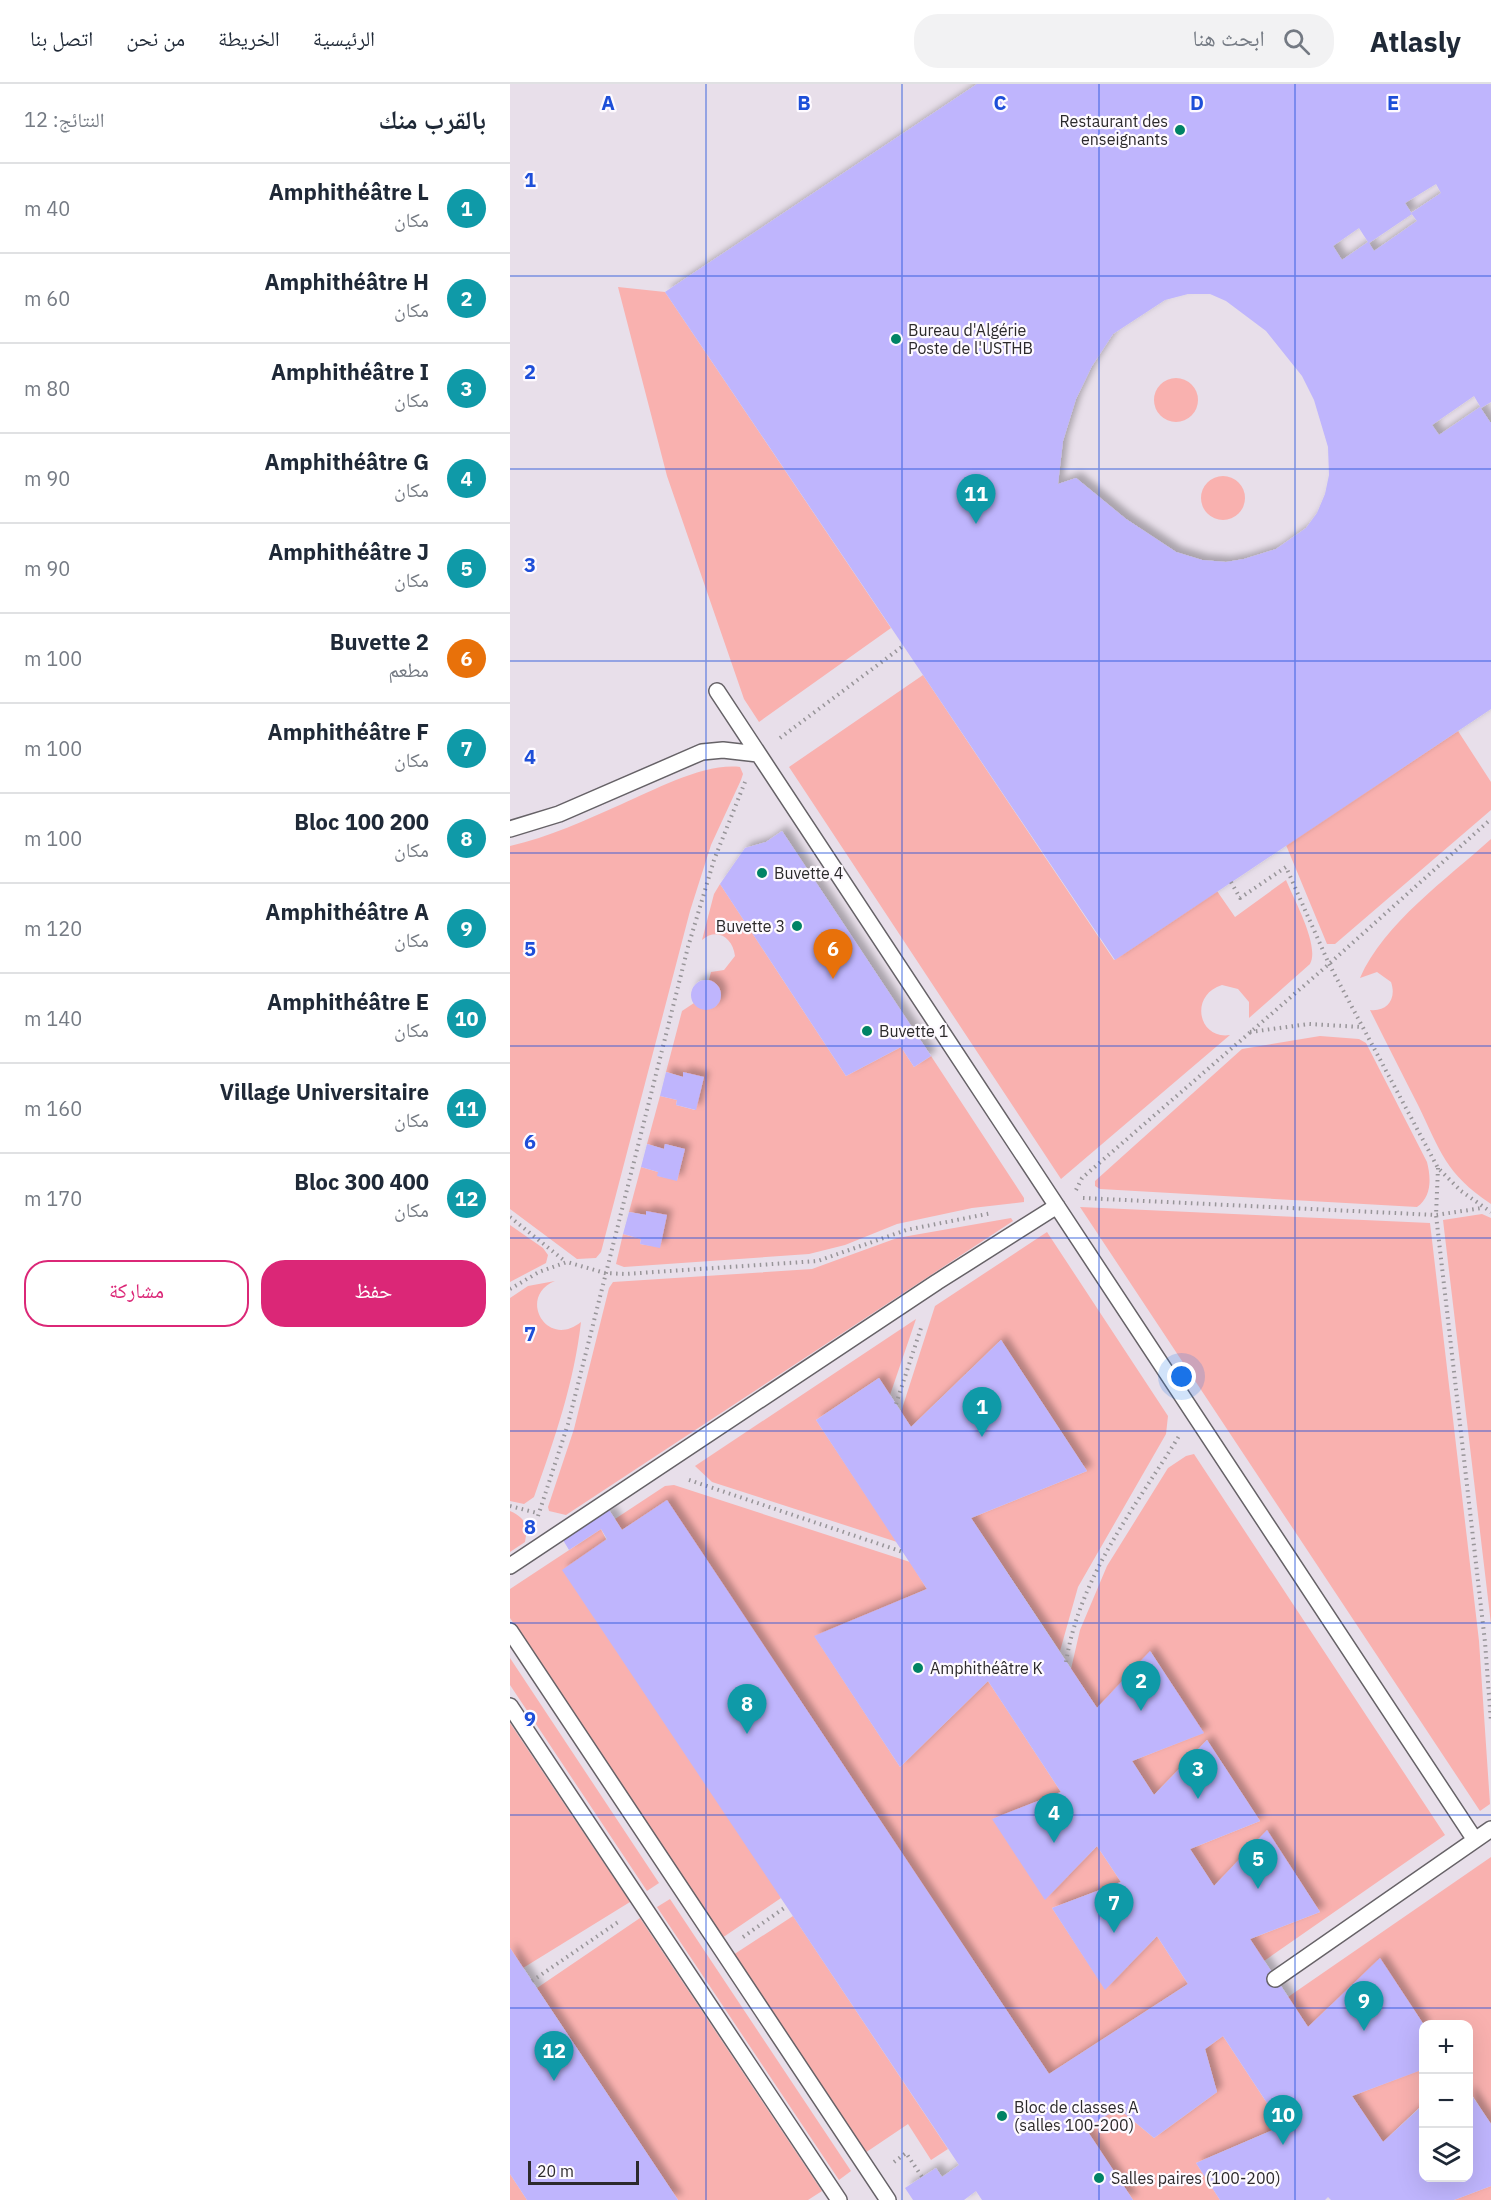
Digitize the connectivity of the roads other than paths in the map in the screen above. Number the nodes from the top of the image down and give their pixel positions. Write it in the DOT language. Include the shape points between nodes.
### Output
graph roads {
  1 [pos="717,691"];
  2 [pos="758,754"];
  3 [pos="510,829"];
  4 [pos="1057,1206"];
  5 [pos="510,1566"];
  6 [pos="510,1631"];
  7 [pos="510,1706"];
  8 [pos="1491,1829"];
  9 [pos="1475,1840"];
  10 [pos="1275,1979"];
  11 [pos="839,2200"];
  12 [pos="888,2200"];
  1 -- 2 [label="lane"];
  2 -- 3 [label="lane" via="702,752 559,814"];
  2 -- 4 [label="lane"];
  4 -- 5 [label="lane"];
  4 -- 9 [label="lane"];
  6 -- 12 [label="lane"];
  7 -- 11 [label="lane"];
  8 -- 9 [label="lane"];
  9 -- 10 [label="lane"];
}
